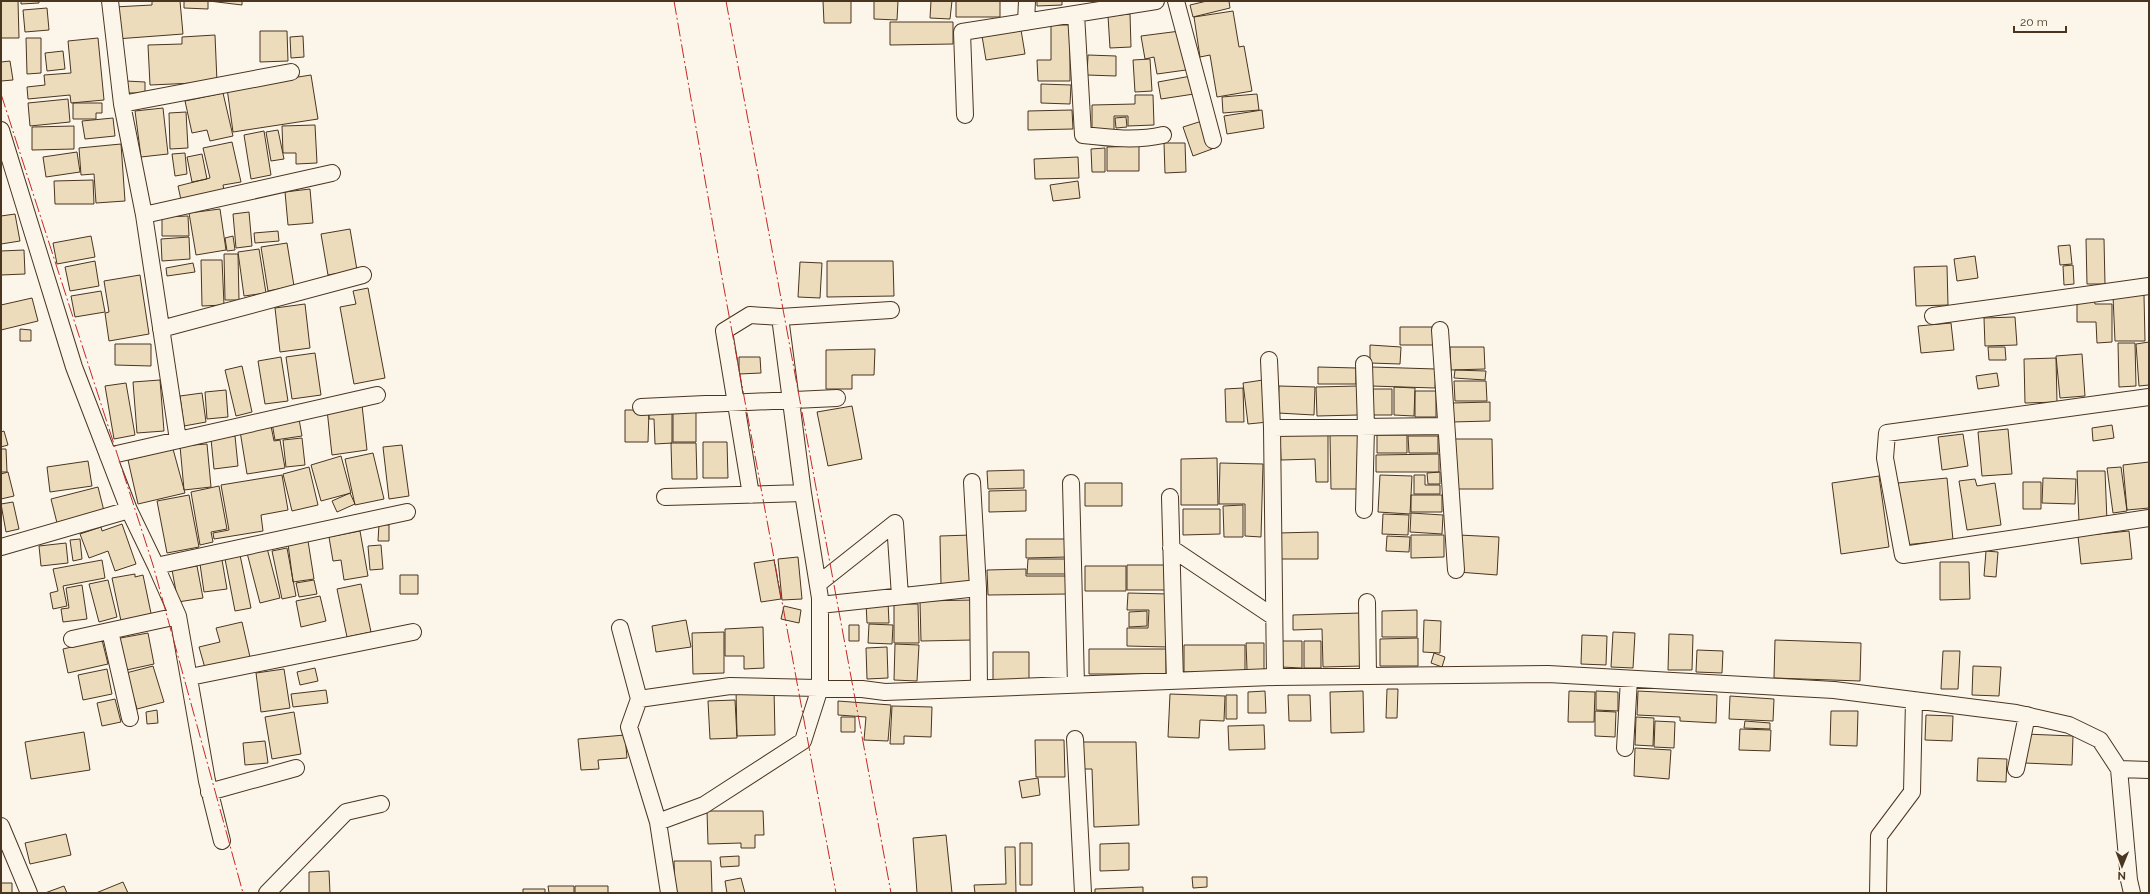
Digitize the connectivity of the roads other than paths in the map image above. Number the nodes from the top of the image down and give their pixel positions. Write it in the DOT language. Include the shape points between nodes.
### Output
graph roads {
  1 [pos="110,1"];
  2 [pos="1027,1"];
  3 [pos="1156,1"];
  4 [pos="1176,1"];
  5 [pos="1076,14"];
  6 [pos="1026,22"];
  7 [pos="291,72"];
  8 [pos="122,104"];
  9 [pos="965,115"];
  10 [pos="1,130"];
  11 [pos="1163,135"];
  12 [pos="1213,140"];
  13 [pos="332,172"];
  14 [pos="144,215"];
  15 [pos="363,275"];
  16 [pos="2149,286"];
  17 [pos="891,310"];
  18 [pos="1933,316"];
  19 [pos="780,317"];
  20 [pos="160,329"];
  21 [pos="1440,330"];
  22 [pos="1269,360"];
  23 [pos="1364,364"];
  24 [pos="377,395"];
  25 [pos="837,398"];
  26 [pos="2149,398"];
  27 [pos="791,401"];
  28 [pos="736,404"];
  29 [pos="641,407"];
  30 [pos="1446,426"];
  31 [pos="1366,427"];
  32 [pos="1272,428"];
  33 [pos="178,440"];
  34 [pos="108,456"];
  35 [pos="972,482"];
  36 [pos="1071,483"];
  37 [pos="803,493"];
  38 [pos="751,495"];
  39 [pos="665,497"];
  40 [pos="1170,497"];
  41 [pos="129,510"];
  42 [pos="1364,510"];
  43 [pos="407,512"];
  44 [pos="2149,518"];
  45 [pos="1,547"];
  46 [pos="1171,548"];
  47 [pos="156,566"];
  48 [pos="1456,570"];
  49 [pos="818,584"];
  50 [pos="978,588"];
  51 [pos="900,596"];
  52 [pos="1366,602"];
  53 [pos="820,605"];
  54 [pos="178,616"];
  55 [pos="1274,617"];
  56 [pos="620,628"];
  57 [pos="110,631"];
  58 [pos="413,632"];
  59 [pos="72,639"];
  60 [pos="1368,675"];
  61 [pos="190,677"];
  62 [pos="1275,677"];
  63 [pos="1629,679"];
  64 [pos="1175,681"];
  65 [pos="1076,686"];
  66 [pos="820,688"];
  67 [pos="979,688"];
  68 [pos="639,699"];
  69 [pos="1914,700"];
  70 [pos="2026,715"];
  71 [pos="130,718"];
  72 [pos="1075,739"];
  73 [pos="1625,748"];
  74 [pos="296,768"];
  75 [pos="2016,769"];
  76 [pos="2119,769"];
  77 [pos="2149,770"];
  78 [pos="209,792"];
  79 [pos="380,804"];
  80 [pos="658,822"];
  81 [pos="1,826"];
  82 [pos="222,841"];
  83 [pos="28,893"];
  84 [pos="267,893"];
  85 [pos="669,893"];
  86 [pos="1083,893"];
  87 [pos="1878,893"];
  88 [pos="2132,893"];
  1 -- 8 [label="street"];
  2 -- 6 [label="street"];
  3 -- 5 [label="street"];
  4 -- 12 [label="street"];
  5 -- 6 [label="street"];
  5 -- 11 [label="street" via="1083,134 1110,138 1151,138"];
  6 -- 9 [label="street" via="962,32"];
  7 -- 8 [label="street"];
  8 -- 14 [label="street"];
  10 -- 34 [label="street" via="74,367"];
  13 -- 14 [label="street"];
  14 -- 20 [label="street"];
  15 -- 20 [label="street"];
  16 -- 18 [label="street"];
  17 -- 19 [label="street"];
  19 -- 27 [label="street"];
  19 -- 28 [label="street" via="750,315 724,331"];
  20 -- 33 [label="street"];
  21 -- 30 [label="street"];
  22 -- 32 [label="street"];
  23 -- 31 [label="street"];
  24 -- 33 [label="street"];
  25 -- 27 [label="street"];
  26 -- 44 [label="street" via="1887,433 1885,458 1902,555"];
  27 -- 28 [label="street"];
  27 -- 37 [label="street"];
  28 -- 29 [label="street"];
  28 -- 38 [label="street"];
  30 -- 31 [label="street"];
  30 -- 48 [label="street"];
  31 -- 32 [label="street"];
  31 -- 42 [label="street"];
  32 -- 55 [label="street"];
  33 -- 34 [label="street"];
  34 -- 41 [label="street"];
  35 -- 50 [label="street"];
  36 -- 65 [label="street"];
  37 -- 38 [label="street"];
  37 -- 49 [label="street"];
  38 -- 39 [label="street"];
  40 -- 46 [label="street"];
  41 -- 45 [label="street"];
  41 -- 47 [label="street"];
  43 -- 47 [label="street"];
  46 -- 55 [label="street"];
  46 -- 64 [label="street"];
  47 -- 54 [label="street"];
  49 -- 51 [label="street" via="894,524"];
  49 -- 53 [label="street"];
  50 -- 51 [label="street"];
  50 -- 67 [label="street"];
  51 -- 53 [label="street"];
  52 -- 60 [label="street"];
  53 -- 66 [label="street"];
  54 -- 57 [label="street"];
  54 -- 61 [label="street"];
  55 -- 62 [label="street"];
  56 -- 68 [label="street"];
  57 -- 59 [label="street"];
  57 -- 71 [label="street"];
  58 -- 61 [label="street"];
  60 -- 62 [label="street"];
  60 -- 63 [label="street" via="1548,674"];
  61 -- 78 [label="street"];
  62 -- 64 [label="street"];
  63 -- 69 [label="street" via="1834,690"];
  63 -- 73 [label="street"];
  64 -- 65 [label="street"];
  65 -- 67 [label="street"];
  66 -- 67 [label="street" via="885,692"];
  66 -- 68 [label="street" via="730,686"];
  66 -- 80 [label="street" via="802,741 704,805"];
  68 -- 80 [label="street" via="629,727"];
  69 -- 70 [label="street"];
  69 -- 87 [label="street" via="1912,792 1880,836"];
  70 -- 75 [label="street"];
  70 -- 76 [label="street" via="2069,725 2100,740"];
  72 -- 86 [label="street"];
  74 -- 78 [label="street"];
  76 -- 77 [label="street"];
  76 -- 88 [label="street"];
  78 -- 82 [label="street"];
  79 -- 84 [label="street" via="346,812"];
  80 -- 85 [label="street"];
  81 -- 83 [label="street"];
}
